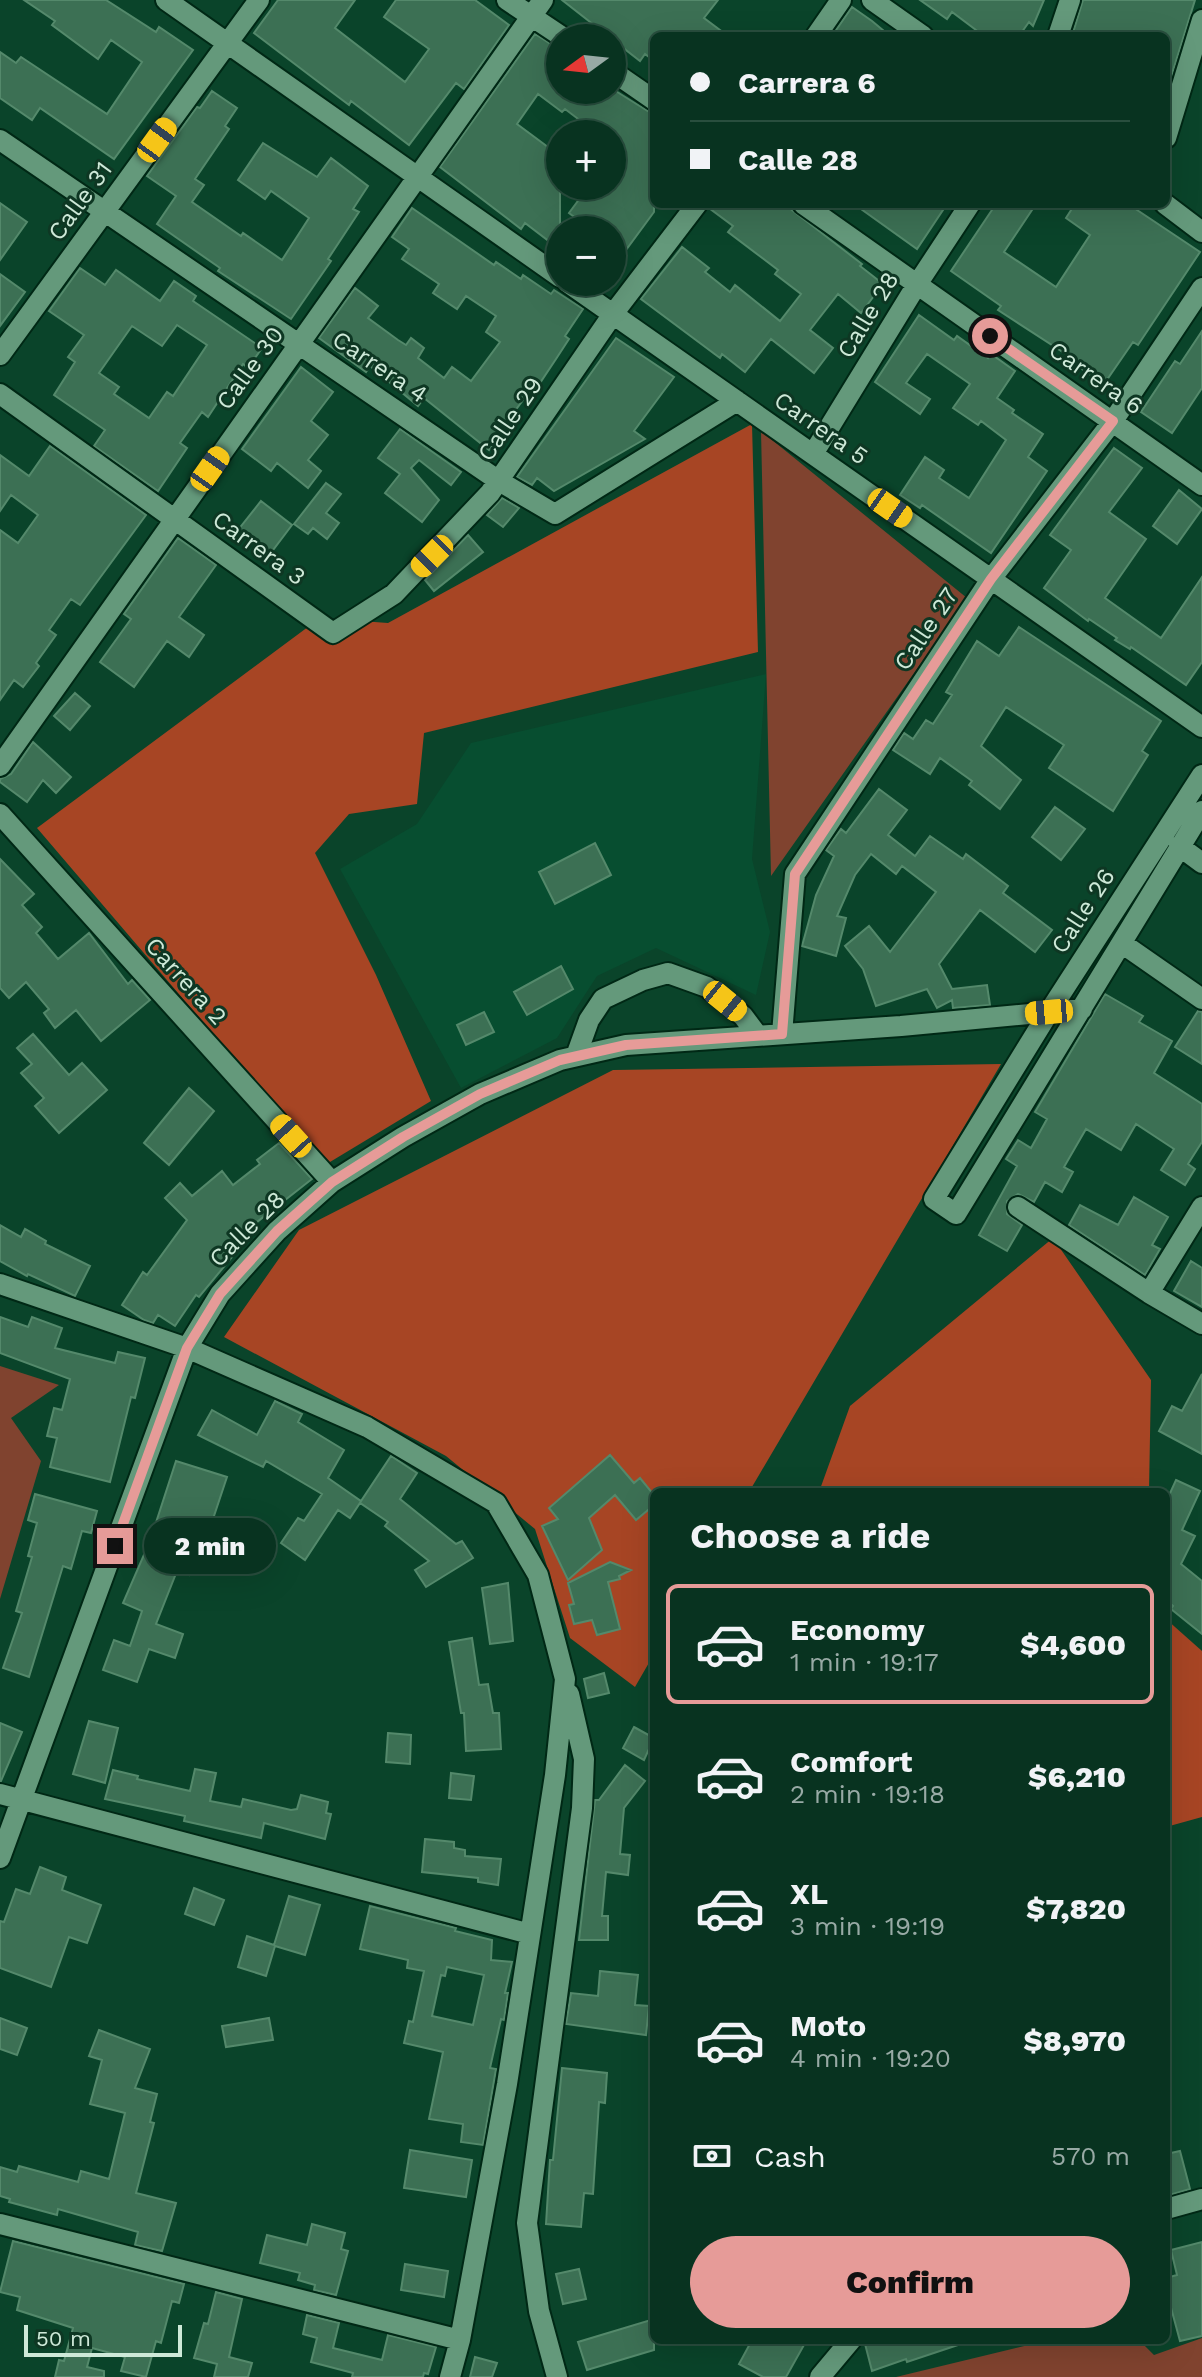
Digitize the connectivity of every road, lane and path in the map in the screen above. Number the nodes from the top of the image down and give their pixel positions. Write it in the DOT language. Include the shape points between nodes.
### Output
graph roads {
  1 [pos="166,0"];
  2 [pos="259,0"];
  3 [pos="507,0"];
  4 [pos="841,0"];
  5 [pos="872,0"];
  6 [pos="1070,0"];
  7 [pos="538,8"];
  8 [pos="1202,20"];
  9 [pos="552,24"];
  10 [pos="819,32"];
  11 [pos="917,32"];
  12 [pos="1059,32"];
  13 [pos="228,44"];
  14 [pos="626,81"];
  15 [pos="650,97"];
  16 [pos="1170,125"];
  17 [pos="0,140"];
  18 [pos="418,177"];
  19 [pos="694,208"];
  20 [pos="809,208"];
  21 [pos="967,208"];
  22 [pos="1170,208"];
  23 [pos="104,212"];
  24 [pos="1202,232"];
  25 [pos="546,267"];
  26 [pos="916,286"];
  27 [pos="1202,288"];
  28 [pos="587,296"];
  29 [pos="613,314"];
  30 [pos="299,344"];
  31 [pos="0,355"];
  32 [pos="0,394"];
  33 [pos="737,401"];
  34 [pos="1113,421"];
  35 [pos="813,454"];
  36 [pos="499,481"];
  37 [pos="1202,485"];
  38 [pos="174,519"];
  39 [pos="991,579"];
  40 [pos="333,633"];
  41 [pos="1202,727"];
  42 [pos="0,766"];
  43 [pos="1202,775"];
  44 [pos="1202,811"];
  45 [pos="0,814"];
  46 [pos="1179,846"];
  47 [pos="1202,863"];
  48 [pos="1123,944"];
  49 [pos="1202,999"];
  50 [pos="1082,1009"];
  51 [pos="1049,1012"];
  52 [pos="782,1034"];
  53 [pos="758,1036"];
  54 [pos="576,1056"];
  55 [pos="332,1182"];
  56 [pos="1018,1207"];
  57 [pos="1202,1207"];
  58 [pos="0,1284"];
  59 [pos="1149,1293"];
  60 [pos="1202,1324"];
  61 [pos="187,1348"];
  62 [pos="565,1679"];
  63 [pos="0,1794"];
  64 [pos="22,1800"];
  65 [pos="0,1858"];
  66 [pos="530,1934"];
  67 [pos="1202,2199"];
  68 [pos="1170,2208"];
  69 [pos="0,2224"];
  70 [pos="460,2340"];
  71 [pos="848,2344"];
  72 [pos="450,2377"];
  73 [pos="557,2377"];
  74 [pos="820,2377"];
  1 -- 13 [label="street"];
  2 -- 13 [label="street, Calle 31"];
  3 -- 7 [label="street"];
  4 -- 10 [label="street"];
  5 -- 11 [label="street"];
  6 -- 12 [label="street"];
  7 -- 9 [label="street"];
  7 -- 18 [label="street, Calle 30"];
  8 -- 16 [label="street"];
  13 -- 18 [label="street"];
  13 -- 23 [label="street, Calle 31"];
  14 -- 15 [label="street"];
  17 -- 23 [label="street, Carrera 4"];
  18 -- 25 [label="street"];
  18 -- 30 [label="street, Calle 30"];
  19 -- 29 [label="street, Calle 29"];
  20 -- 26 [label="street, Carrera 6"];
  21 -- 26 [label="street, Calle 28"];
  22 -- 24 [label="street"];
  23 -- 30 [label="street, Carrera 4"];
  23 -- 31 [label="street, Calle 31"];
  26 -- 34 [label="street, Carrera 6"];
  26 -- 35 [label="street, Calle 28"];
  27 -- 34 [label="street, Calle 27"];
  28 -- 29 [label="street, Carrera 5"];
  29 -- 33 [label="street, Carrera 5"];
  29 -- 36 [label="street, Calle 29"];
  30 -- 36 [label="street, Carrera 4"];
  30 -- 38 [label="street, Calle 30"];
  32 -- 38 [label="street, Carrera 3"];
  33 -- 35 [label="street, Carrera 5"];
  33 -- 36 [label="street, Carrera 4" via="555,514"];
  34 -- 37 [label="street, Carrera 6"];
  34 -- 39 [label="street, Calle 27"];
  35 -- 39 [label="street, Carrera 5"];
  36 -- 40 [label="street, Calle 29" via="394,594"];
  38 -- 40 [label="street, Carrera 3"];
  38 -- 42 [label="street, Calle 30"];
  39 -- 41 [label="street, Carrera 5"];
  39 -- 52 [label="street, Calle 27" via="795,874"];
  43 -- 51 [label="street, Calle 26"];
  44 -- 46 [label="street, Calle 26"];
  45 -- 55 [label="street, Carrera 2"];
  46 -- 47 [label="street"];
  46 -- 48 [label="street, Calle 26"];
  48 -- 49 [label="street"];
  48 -- 50 [label="street, Calle 26"];
  50 -- 51 [label="street, Calle 28"];
  50 -- 51 [label="street, Calle 26" via="956,1214 934,1199"];
  51 -- 52 [label="street, Calle 28"];
  52 -- 53 [label="street, Calle 28"];
  53 -- 54 [label="street, Calle 28" via="626,1045"];
  53 -- 54 [label="street" via="743,1016 707,987 668,973 603,999"];
  54 -- 55 [label="street, Calle 28" via="480,1094"];
  55 -- 61 [label="street, Calle 28" via="277,1231 220,1294"];
  56 -- 59 [label="street"];
  57 -- 59 [label="street"];
  58 -- 61 [label="street"];
  59 -- 60 [label="street"];
  61 -- 62 [label="street" via="367,1427 496,1503 538,1575"];
  61 -- 64 [label="street, Calle 28"];
  62 -- 66 [label="street"];
  62 -- 73 [label="street" via="584,1759 582,1808 527,2223 539,2311"];
  63 -- 64 [label="street"];
  64 -- 65 [label="street, Calle 28"];
  64 -- 66 [label="street"];
  66 -- 70 [label="street"];
  67 -- 68 [label="street"];
  69 -- 70 [label="street"];
  70 -- 72 [label="street"];
  71 -- 74 [label="street"];
}
